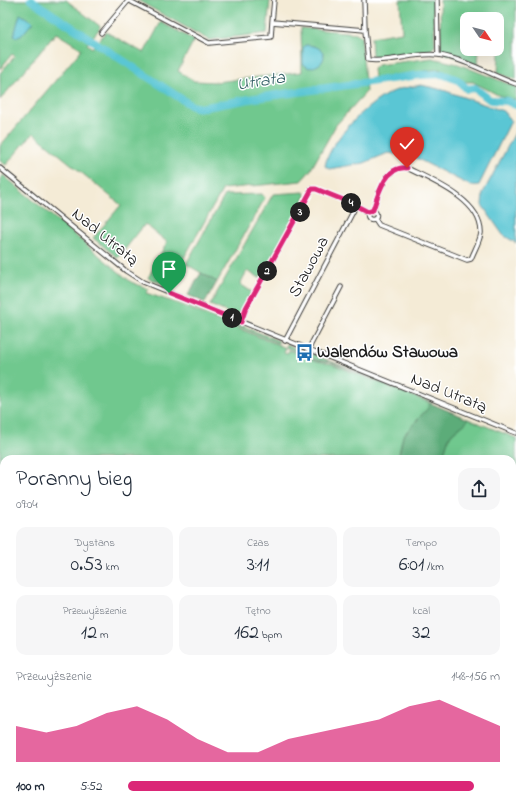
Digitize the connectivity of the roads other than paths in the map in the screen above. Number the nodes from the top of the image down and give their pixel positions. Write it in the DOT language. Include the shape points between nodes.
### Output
graph roads {
  1 [pos="129,0"];
  2 [pos="274,0"];
  3 [pos="364,0"];
  4 [pos="437,0"];
  5 [pos="272,22"];
  6 [pos="365,30"];
  7 [pos="101,33"];
  8 [pos="438,55"];
  9 [pos="516,84"];
  10 [pos="0,168"];
  11 [pos="356,206"];
  12 [pos="373,210"];
  13 [pos="368,212"];
  14 [pos="375,219"];
  15 [pos="341,287"];
  16 [pos="241,322"];
  17 [pos="284,341"];
  18 [pos="308,350"];
  19 [pos="516,433"];
  1 -- 5 [label="street" via="209,43 271,37"];
  1 -- 7 [label="street"];
  2 -- 5 [label="street"];
  3 -- 6 [label="street"];
  4 -- 8 [label="street"];
  5 -- 6 [label="street"];
  6 -- 8 [label="street" via="368,60"];
  8 -- 9 [label="street"];
  10 -- 16 [label="street, Nad Utratą" via="133,276"];
  11 -- 13 [label="street"];
  11 -- 16 [label="street" via="316,189 311,191 246,308"];
  11 -- 17 [label="street, Stawowa"];
  12 -- 13 [label="street"];
  12 -- 14 [label="street" via="377,215"];
  12 -- 14 [label="street" via="387,177 392,171 401,167 407,168 460,197 479,222 481,232 471,259 467,260 379,225"];
  13 -- 14 [label="street" via="369,219"];
  15 -- 18 [label="street"];
  16 -- 17 [label="street, Nad Utratą"];
  17 -- 18 [label="street, Nad Utratą"];
  18 -- 19 [label="street, Nad Utratą"];
}
